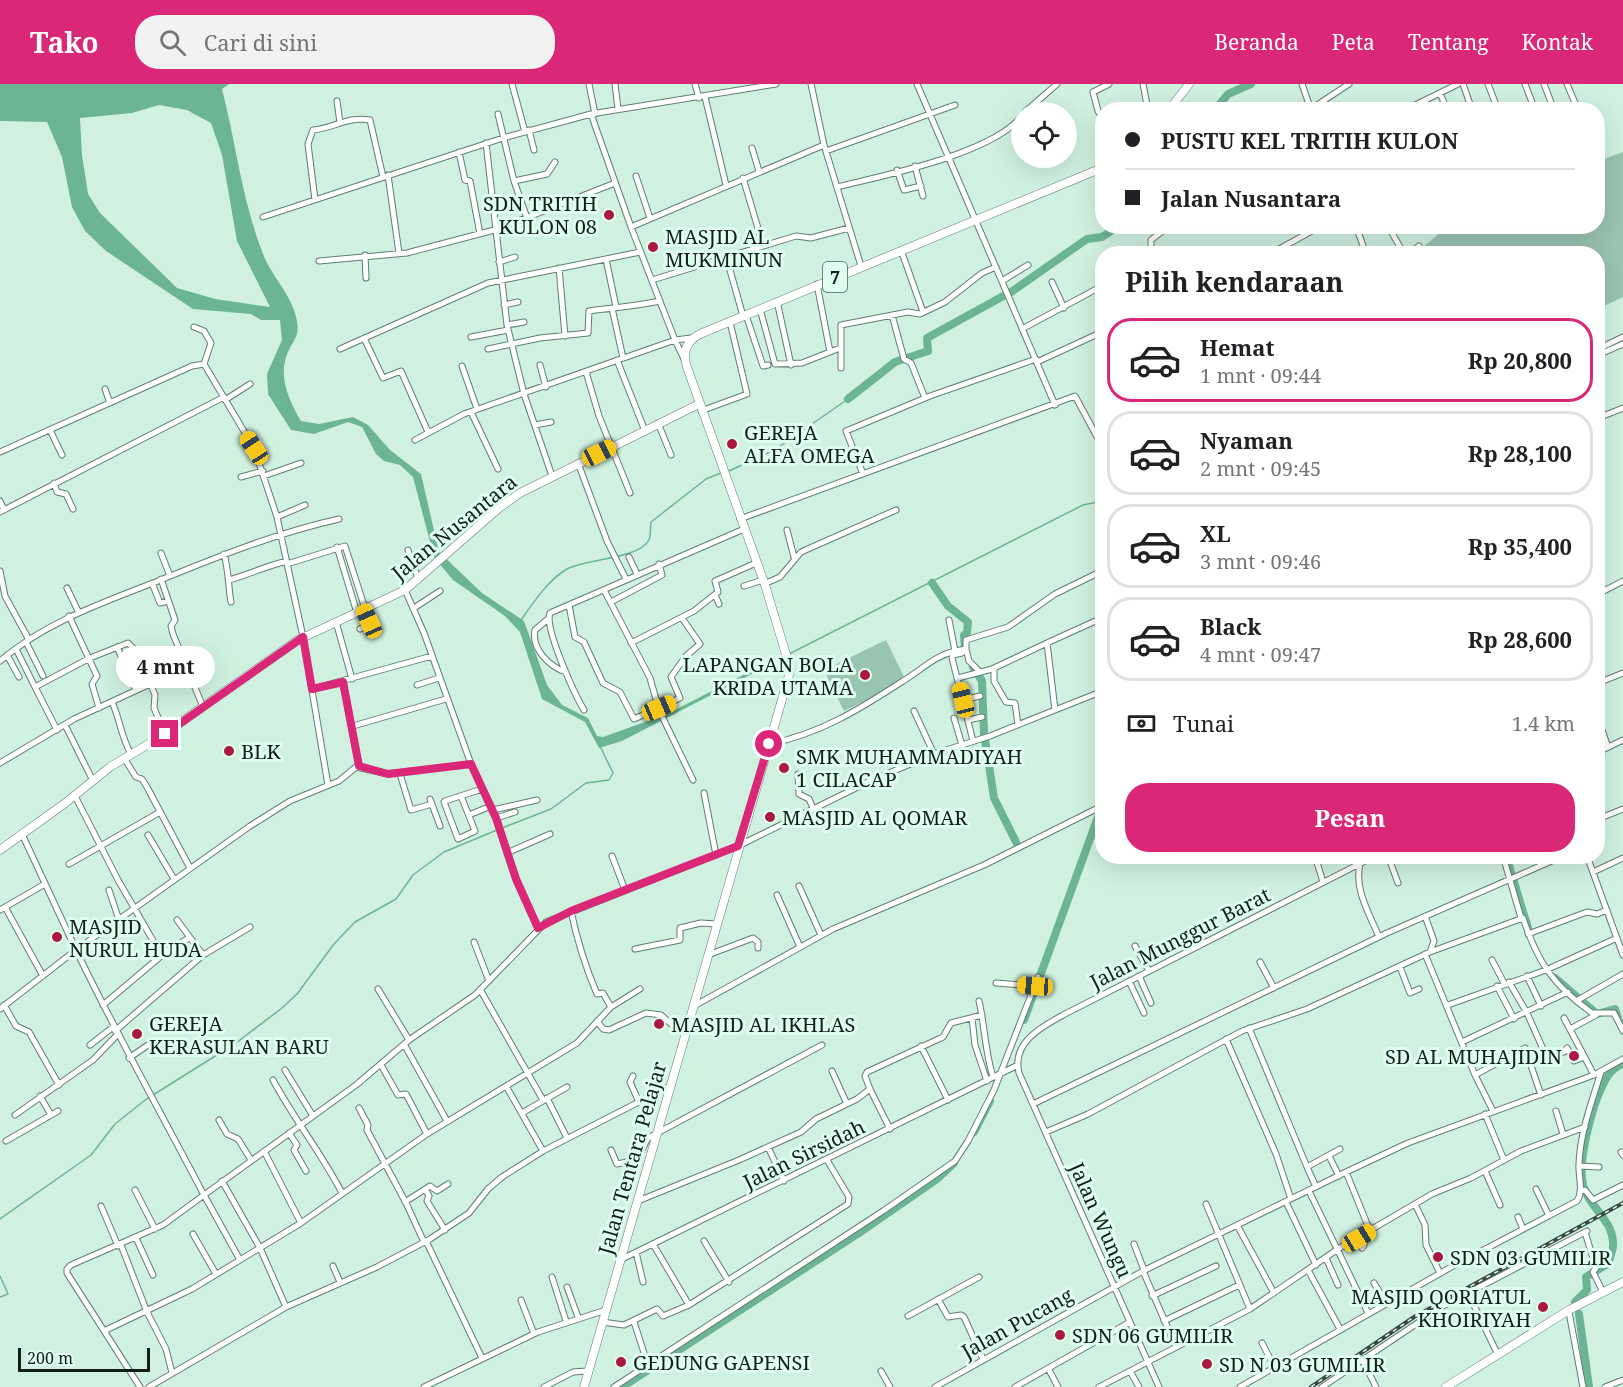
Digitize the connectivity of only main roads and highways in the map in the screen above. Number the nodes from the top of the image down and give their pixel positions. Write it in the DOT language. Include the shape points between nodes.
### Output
graph roads {
  1 [pos="1184,84"];
  2 [pos="1189,84"];
  3 [pos="1174,102"];
  4 [pos="1175,102"];
  5 [pos="1095,171"];
  6 [pos="700,408"];
  7 [pos="0,850"];
  8 [pos="1623,1283"];
  9 [pos="1487,1363"];
  10 [pos="584,1387"];
  11 [pos="1446,1387"];
  12 [pos="1453,1387"];
  1 -- 3 [label="highway"];
  2 -- 4 [label="highway"];
  5 -- 6 [label="highway, 7" via="691,338 684,360"];
  6 -- 7 [label="highway, Jalan Nusantara" via="658,423 552,476 499,508 405,590 303,637 165,734 127,756"];
  6 -- 10 [label="highway, Jalan Tentara Pelajar" via="783,645 788,661 787,683"];
  8 -- 9 [label="highway"];
  8 -- 9 [label="highway" via="1569,1310"];
  9 -- 11 [label="highway"];
  9 -- 12 [label="highway"];
}
